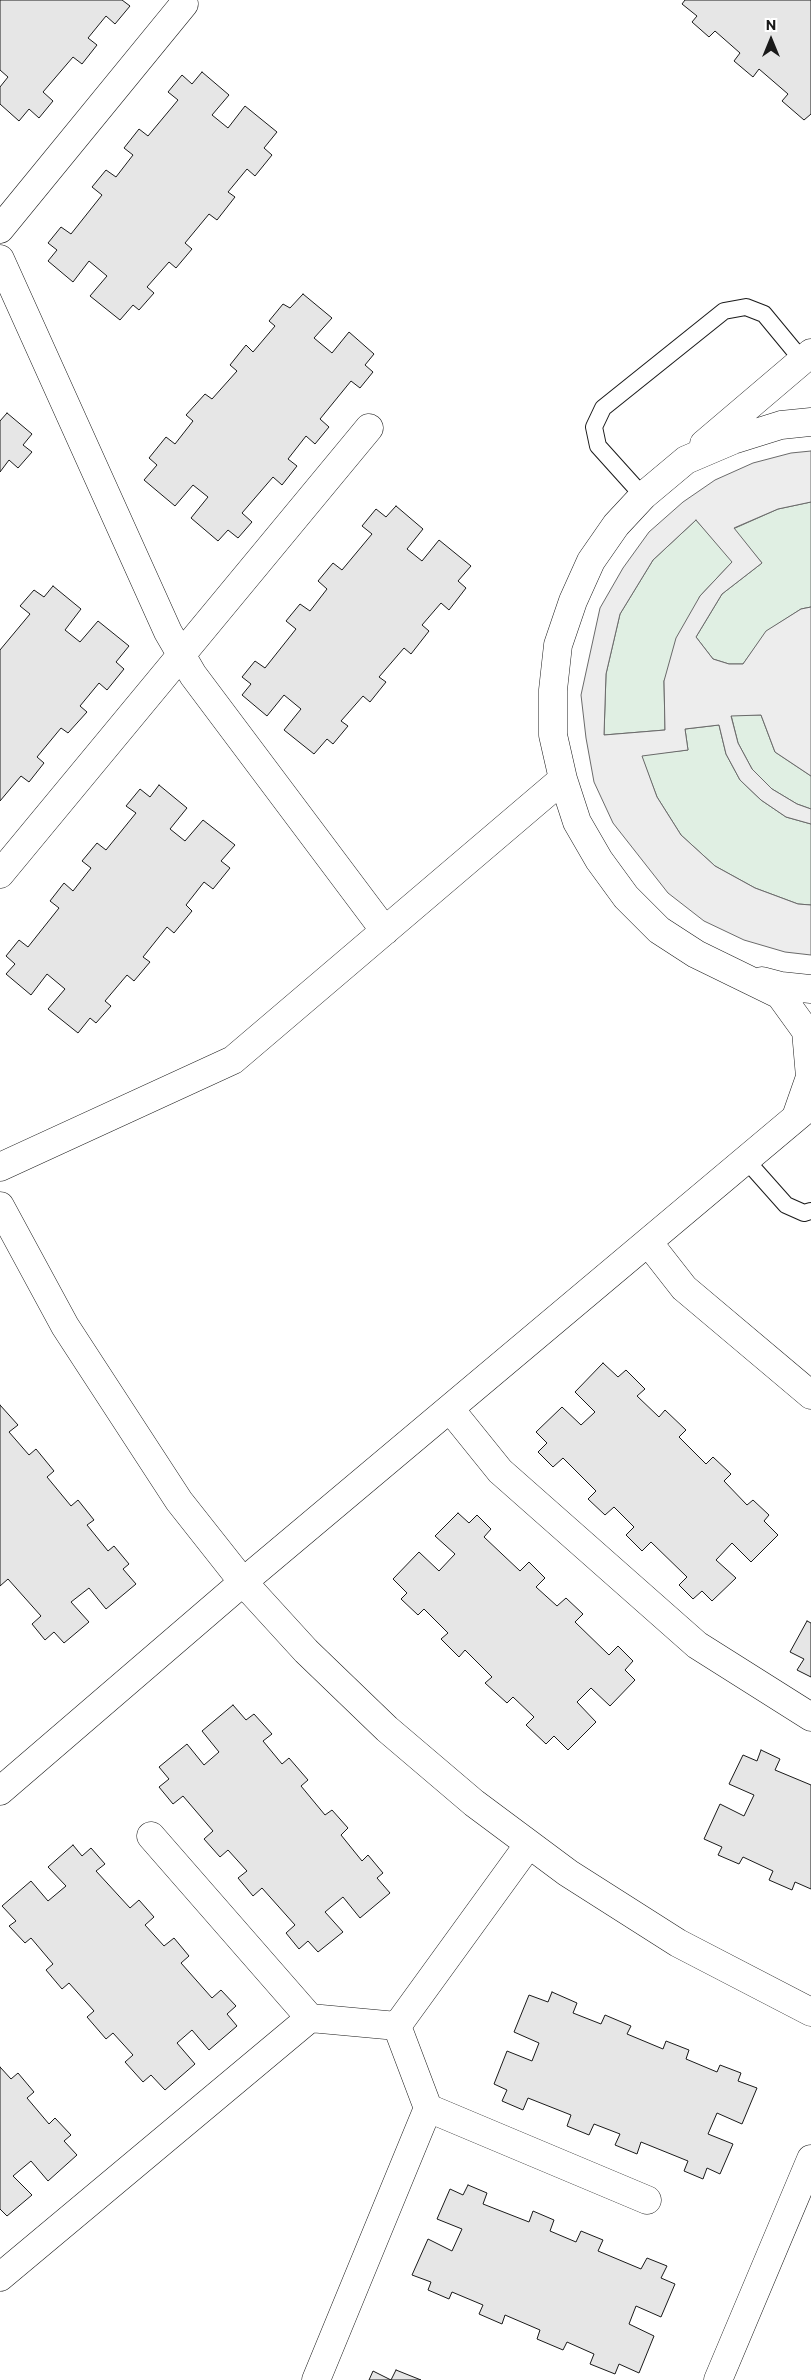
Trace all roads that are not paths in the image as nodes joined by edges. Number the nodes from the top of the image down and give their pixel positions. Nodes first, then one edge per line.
1 (184, 4) dead end
2 (0, 228) edge
3 (0, 259) edge
4 (807, 356) edge
5 (811, 422) edge
6 (369, 428) dead end
7 (686, 460) junction
8 (643, 496) junction
9 (182, 654) junction
10 (563, 779) junction
11 (0, 874) edge
12 (385, 931) junction
13 (741, 975) junction
14 (811, 989) edge
15 (803, 1111) edge
16 (746, 1160) junction
17 (0, 1166) edge
18 (0, 1206) edge
19 (811, 1211) edge
20 (648, 1242) junction
21 (811, 1395) edge
22 (450, 1409) junction
23 (243, 1582) junction
24 (811, 1718) edge
25 (0, 1791) edge
26 (151, 1836) dead end
27 (529, 1844) junction
28 (811, 2012) edge
29 (310, 2018) junction
30 (397, 2026) junction
31 (428, 2108) junction
32 (811, 2159) edge
33 (647, 2200) dead end
34 (0, 2277) edge
35 (316, 2380) edge
36 (718, 2380) edge

1 - 2 street
3 - 9 street
4 - 7 street
4 - 8 lane
5 - 7 street
6 - 9 street
7 - 8 street
8 - 10 street
9 - 11 street
9 - 12 street
10 - 12 street
10 - 13 street
12 - 17 street
13 - 14 street
13 - 15 street
15 - 16 street
16 - 19 lane
16 - 20 street
18 - 23 street
20 - 21 street
20 - 22 street
22 - 23 street
22 - 24 street
23 - 25 street
23 - 27 street
26 - 29 street
27 - 28 street
27 - 30 street
29 - 30 street
29 - 34 street
30 - 31 street
31 - 33 street
31 - 35 street
32 - 36 street

